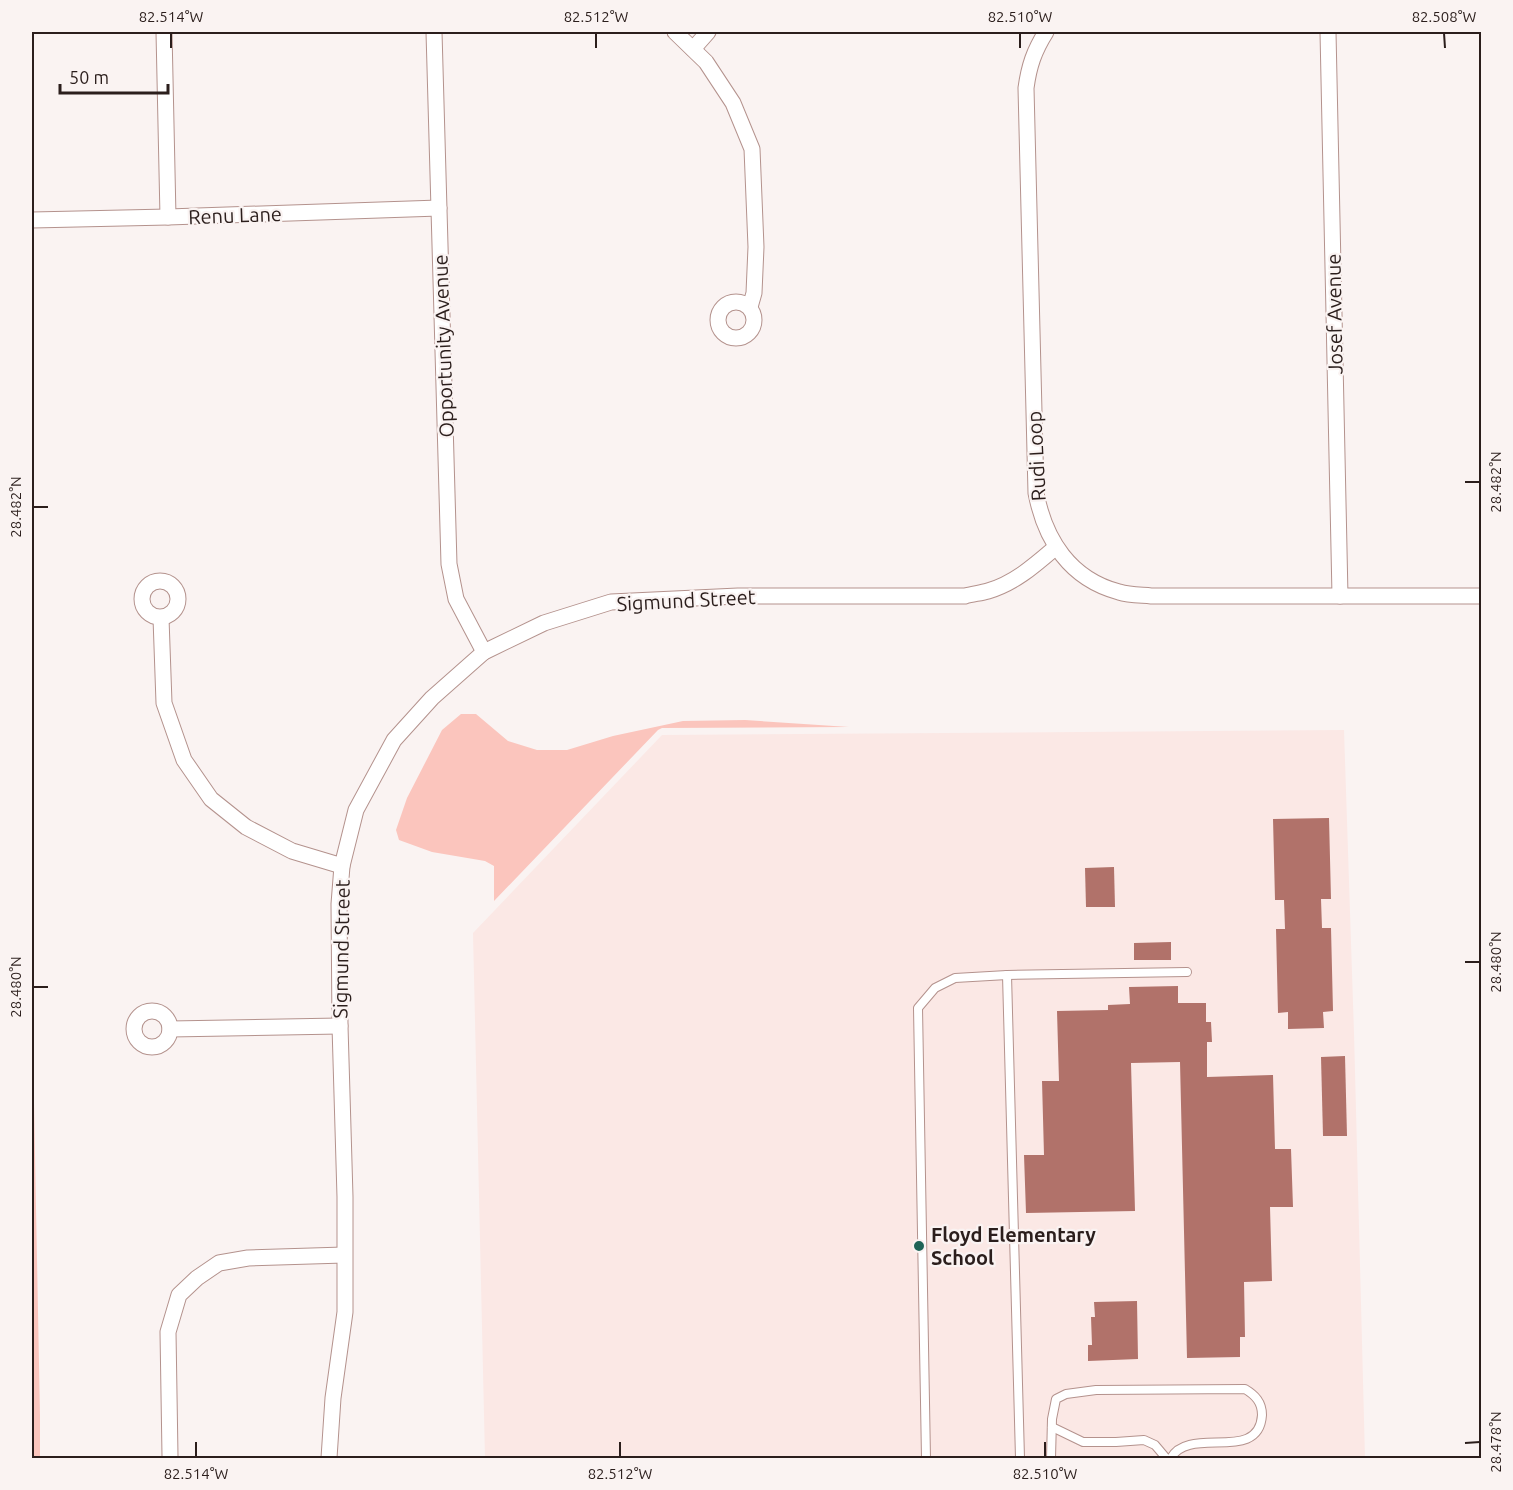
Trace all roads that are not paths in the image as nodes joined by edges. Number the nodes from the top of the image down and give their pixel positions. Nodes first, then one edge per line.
1 (164, 32) edge
2 (434, 32) edge
3 (675, 32) edge
4 (708, 32) edge
5 (1046, 32) edge
6 (1328, 32) edge
7 (693, 49) junction
8 (439, 208) junction
9 (168, 217) junction
10 (32, 220) edge
11 (750, 307) dead end
12 (1056, 547) junction
13 (1340, 596) junction
14 (1482, 596) edge
15 (161, 618) dead end
16 (484, 652) junction
17 (342, 866) junction
18 (1187, 972) dead end
19 (1007, 975) junction
20 (340, 1026) junction
21 (170, 1029) dead end
22 (344, 1255) junction
23 (1052, 1427) junction
24 (170, 1458) edge
25 (329, 1458) edge
26 (926, 1458) edge
27 (1020, 1458) edge
28 (1051, 1458) edge
29 (1166, 1458) edge
30 (1171, 1458) edge

1 - 9 street
2 - 8 street, Opportunity Avenue
3 - 7 street
4 - 7 street
5 - 12 street, Rudi Loop
6 - 13 street, Josef Avenue
7 - 11 street
8 - 9 street, Renu Lane
8 - 16 street, Opportunity Avenue
9 - 10 street, Renu Lane
12 - 13 street, Rudi Loop
12 - 16 street, Sigmund Street
13 - 14 street, Rudi Loop
15 - 17 street
16 - 17 street, Sigmund Street
17 - 20 street, Sigmund Street
18 - 19 lane
19 - 26 lane
19 - 27 lane
20 - 21 street
20 - 22 street, Sigmund Street
22 - 24 street
22 - 25 street, Sigmund Street
23 - 28 lane
23 - 29 lane
23 - 30 lane

